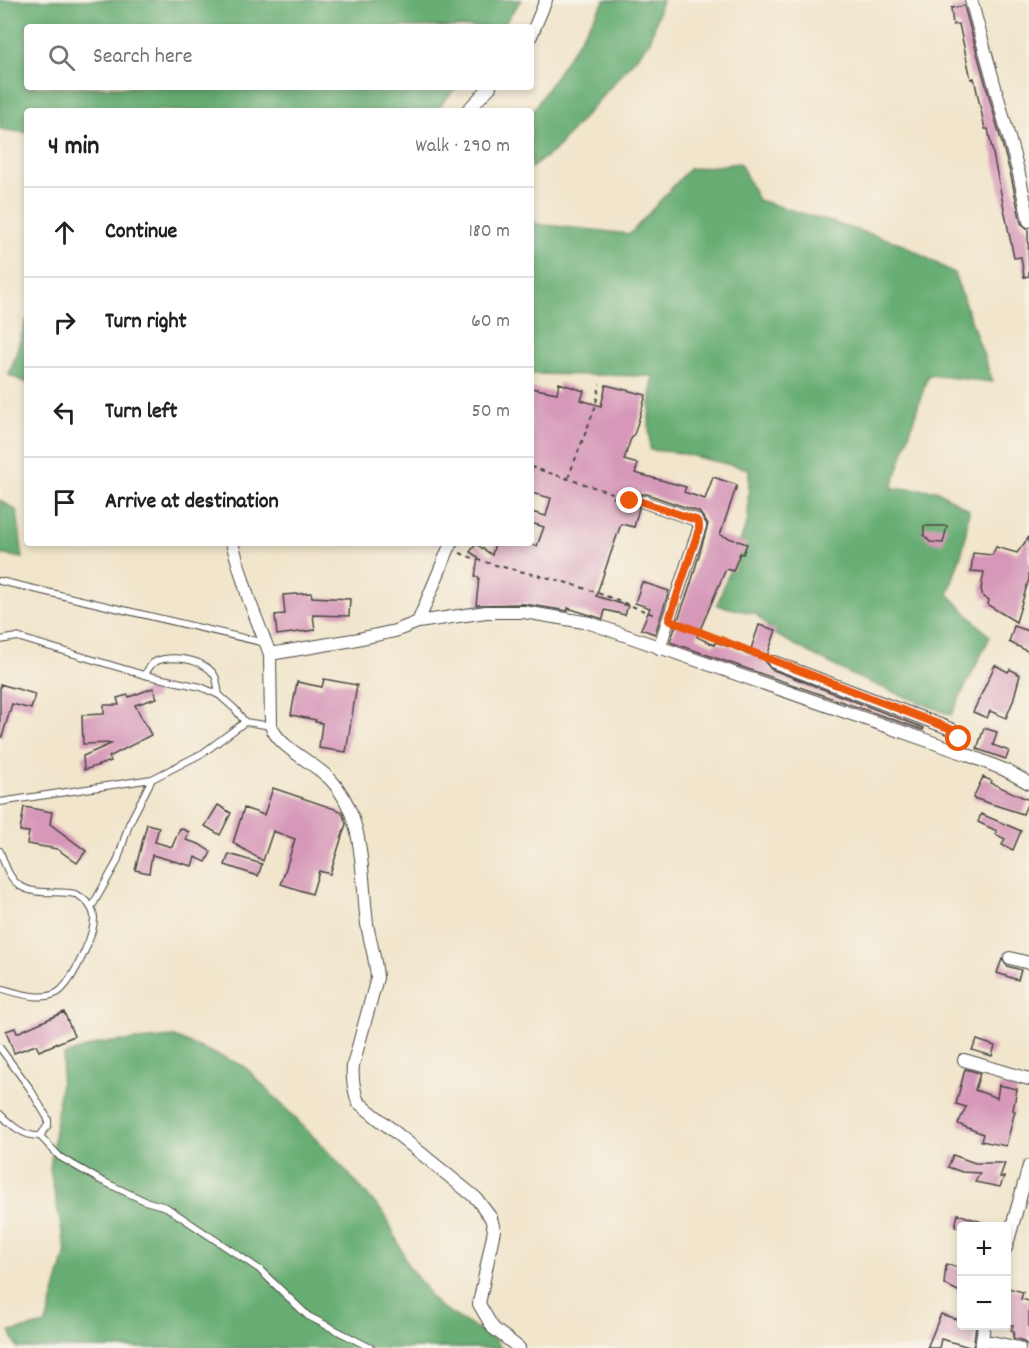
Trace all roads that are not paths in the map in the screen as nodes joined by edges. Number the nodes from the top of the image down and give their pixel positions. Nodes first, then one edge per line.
1 (546, 0) edge
2 (971, 0) edge
3 (534, 29) edge
4 (487, 90) edge
5 (470, 108) edge
6 (1024, 175) edge
7 (1029, 221) edge
8 (644, 502) road end
9 (233, 546) edge
10 (450, 546) edge
11 (0, 581) edge
12 (418, 622) junction
13 (0, 640) edge
14 (659, 648) junction
15 (267, 649) junction
16 (774, 662) road end
17 (144, 675) junction
18 (219, 694) junction
19 (244, 722) junction
20 (271, 726) junction
21 (963, 753) junction
22 (152, 779) junction
23 (1029, 783) edge
24 (0, 802) edge
25 (0, 851) edge
26 (91, 908) junction
27 (1010, 958) dead end
28 (1029, 963) edge
29 (0, 988) edge
30 (0, 1048) edge
31 (964, 1060) dead end
32 (1029, 1079) edge
33 (0, 1114) edge
34 (40, 1136) junction
35 (1029, 1166) edge
36 (1011, 1230) edge
37 (982, 1344) edge
38 (371, 1348) edge
39 (519, 1348) edge
40 (1019, 1348) edge

1 - 3 street
2 - 6 street
4 - 5 street
6 - 7 street
8 - 14 street
9 - 15 street
10 - 12 street
11 - 15 lane
12 - 14 street
12 - 15 street
13 - 17 lane
14 - 21 street
15 - 20 street
16 - 21 street
17 - 18 lane
17 - 18 lane
18 - 19 lane
19 - 20 lane
19 - 22 lane
20 - 39 street
21 - 23 street
22 - 24 lane
22 - 26 lane
25 - 26 lane
26 - 29 lane
27 - 28 street
30 - 34 lane
31 - 32 street
33 - 34 lane
34 - 38 lane
35 - 36 street
37 - 40 street

